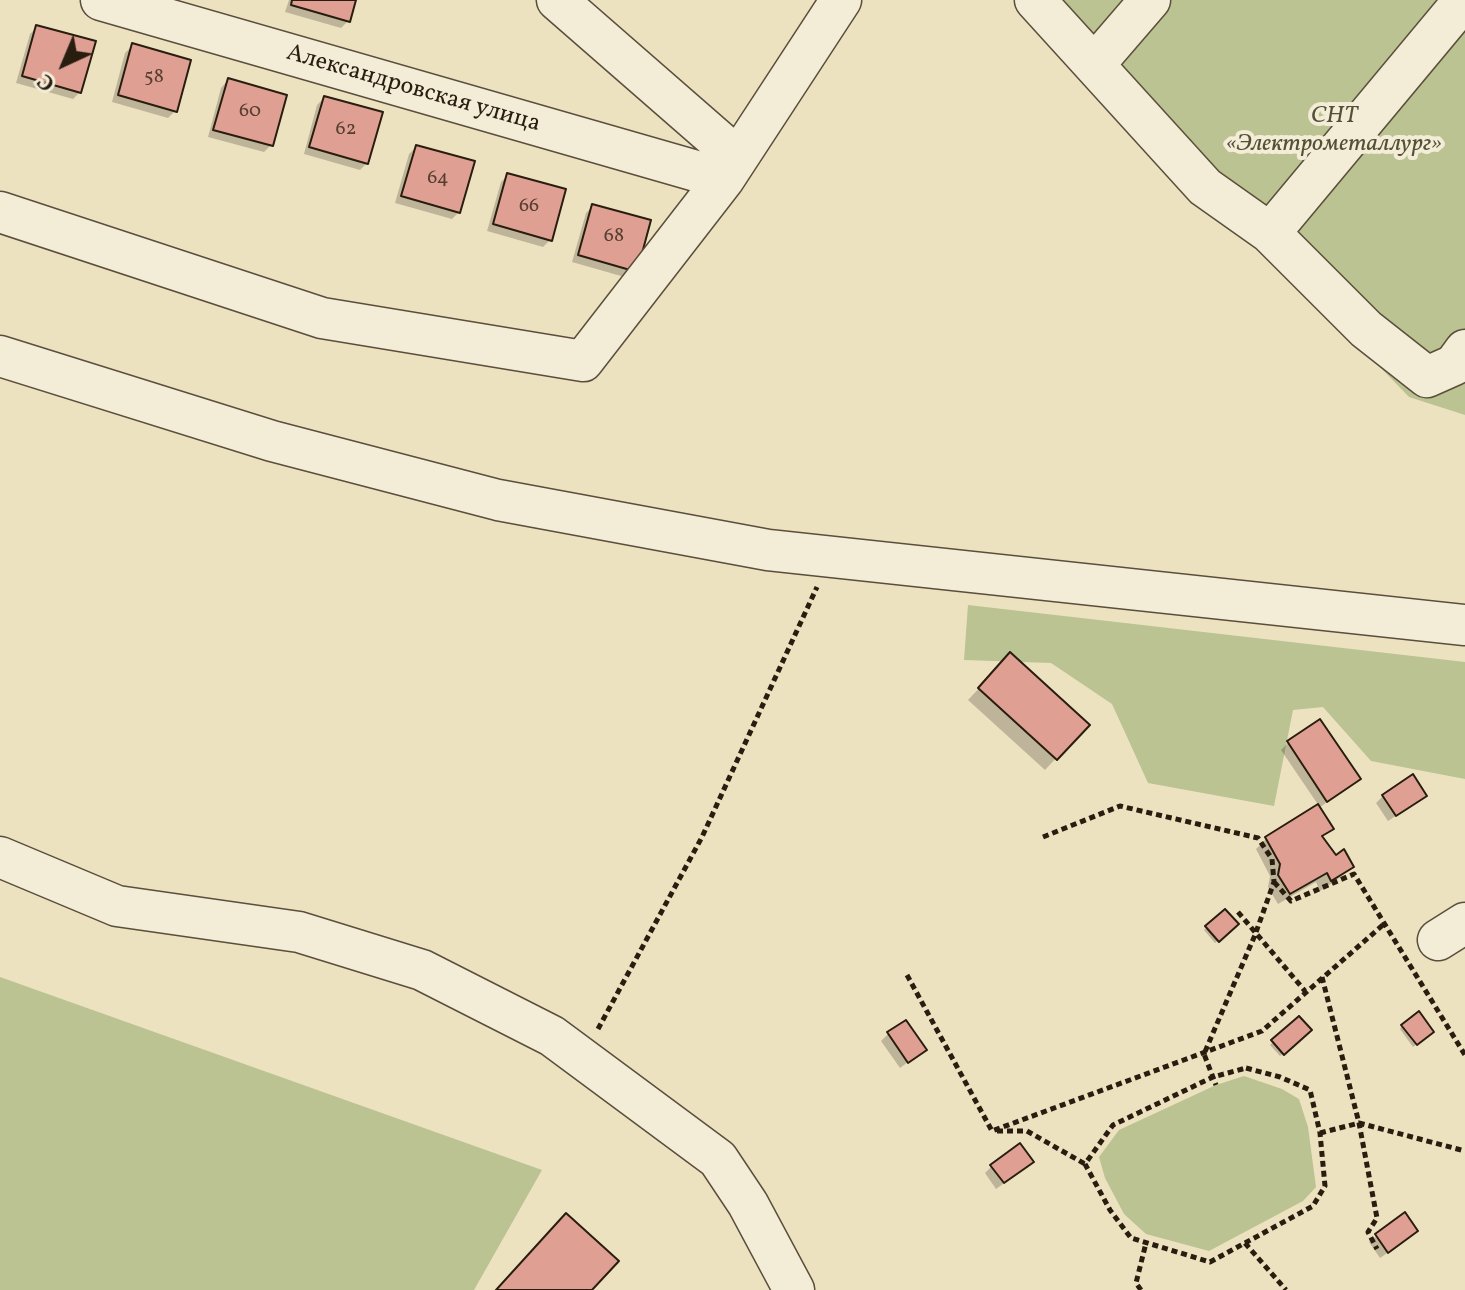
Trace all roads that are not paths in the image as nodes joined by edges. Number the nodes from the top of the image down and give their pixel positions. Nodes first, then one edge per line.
1 (101, 0) edge
2 (557, 0) edge
3 (841, 0) edge
4 (1035, 0) edge
5 (1150, 0) edge
6 (1464, 0) edge
7 (1094, 65) junction
8 (731, 168) junction
9 (0, 212) edge
10 (1270, 233) junction
11 (1465, 350) edge
12 (0, 356) edge
13 (1465, 625) edge
14 (0, 857) edge
15 (794, 1290) edge

1 - 8 street, Александровская улица
2 - 8 street
3 - 8 street
4 - 7 street
5 - 7 street
6 - 10 street
7 - 10 street
8 - 9 street
10 - 11 street
12 - 13 street
14 - 15 street

